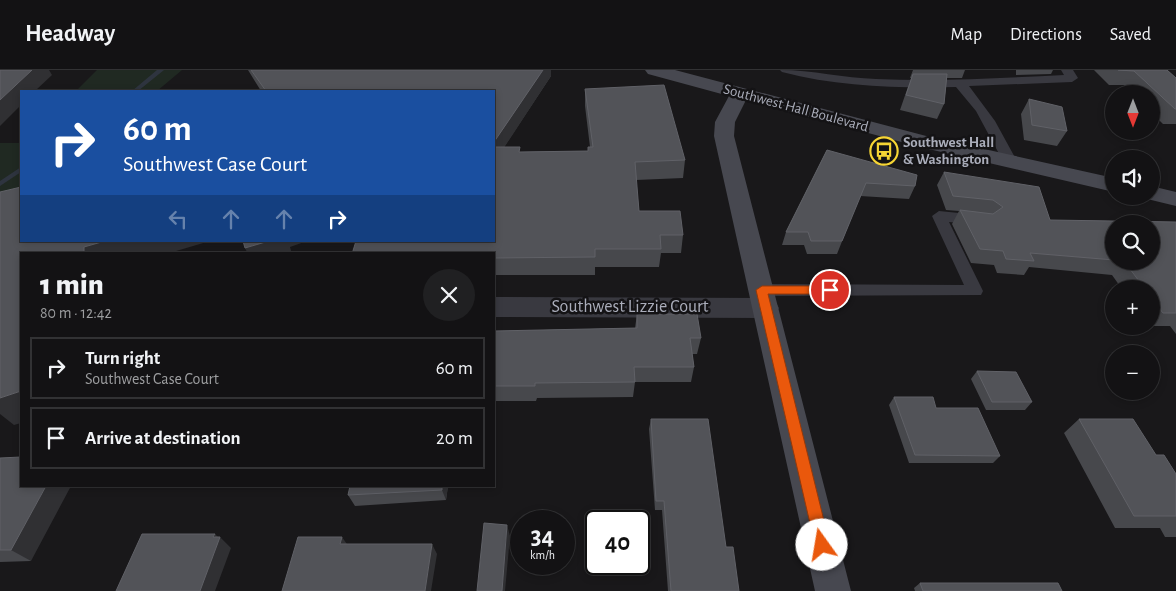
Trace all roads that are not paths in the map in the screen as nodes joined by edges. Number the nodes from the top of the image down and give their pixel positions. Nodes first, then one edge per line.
1 (654, 70) edge
2 (786, 70) edge
3 (1067, 70) edge
4 (959, 82) junction
5 (740, 93) junction
6 (1011, 163) junction
7 (1105, 183) edge
8 (1160, 195) edge
9 (1176, 199) edge
10 (985, 221) edge
11 (764, 299) junction
12 (495, 307) edge
13 (833, 591) edge

1 - 5 street, Southwest Hall Boulevard
2 - 4 lane
3 - 4 lane
4 - 6 lane
5 - 6 street, Southwest Hall Boulevard
5 - 11 street
6 - 7 street, Southwest Hall Boulevard
8 - 9 street
10 - 11 lane
11 - 12 street, Southwest Lizzie Court
11 - 13 street

